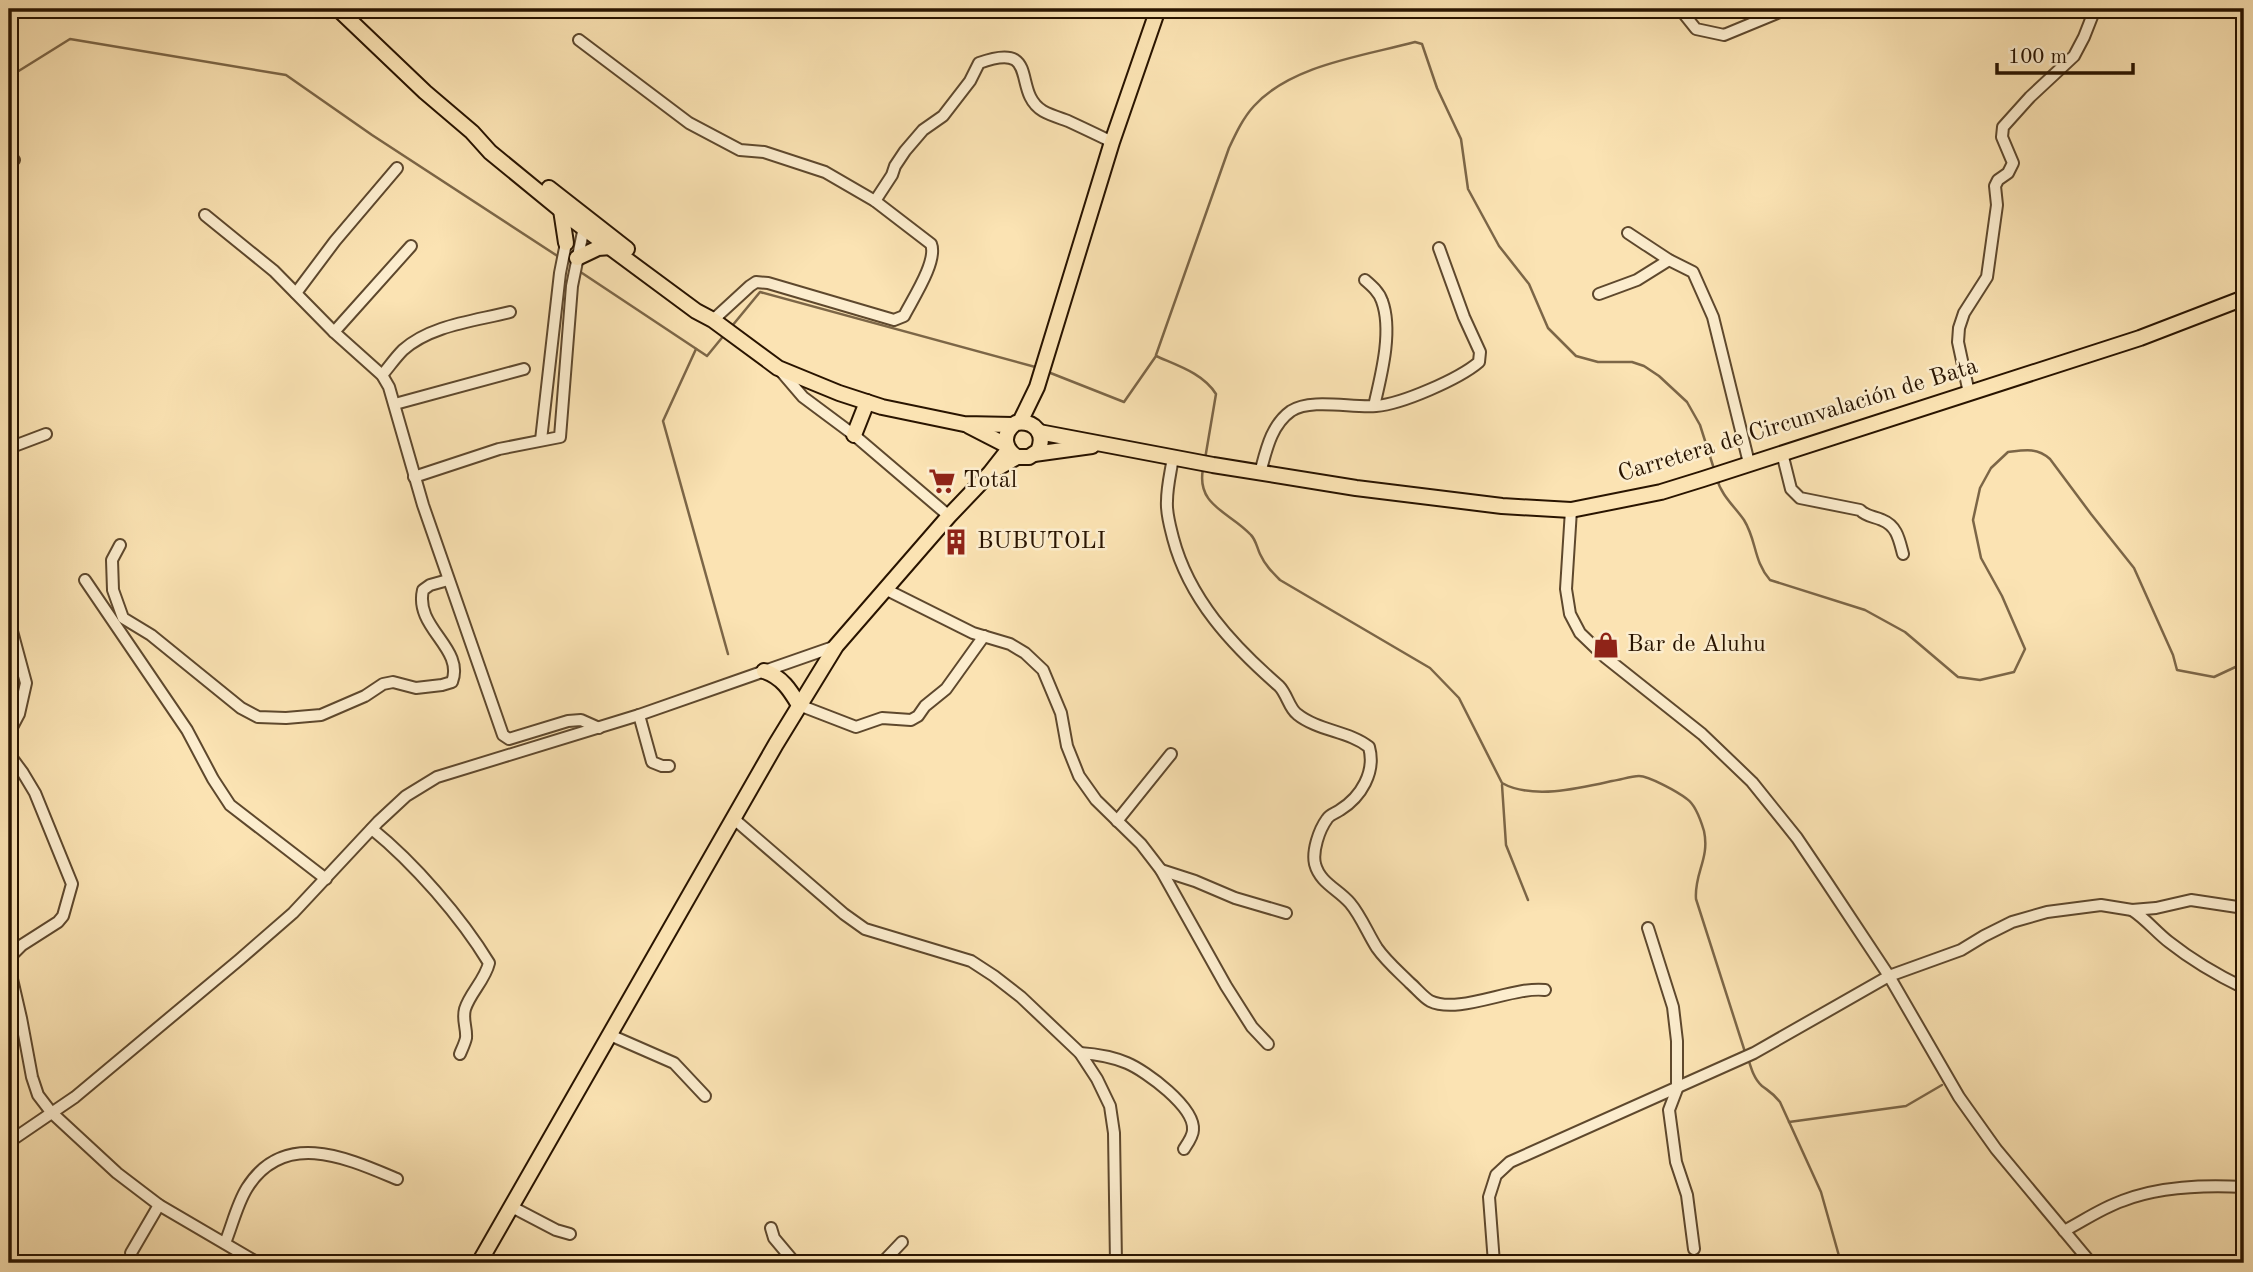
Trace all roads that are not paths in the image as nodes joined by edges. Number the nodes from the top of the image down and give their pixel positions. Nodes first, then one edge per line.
1 (338, 9) edge
2 (1158, 9) edge
3 (1680, 9) edge
4 (1787, 9) edge
5 (2095, 9) edge
6 (579, 40) dead end
7 (472, 132) junction
8 (1112, 142) junction
9 (397, 168) dead end
10 (875, 201) junction
11 (561, 210) junction
12 (205, 215) dead end
13 (580, 219) junction
14 (566, 245) junction
15 (1646, 245) dead end
16 (411, 246) dead end
17 (611, 247) junction
18 (1439, 248) dead end
19 (577, 259) junction
20 (1669, 260) junction
21 (1365, 280) dead end
22 (296, 293) junction
23 (1599, 294) dead end
24 (2244, 298) edge
25 (510, 312) dead end
26 (713, 321) junction
27 (334, 332) junction
28 (778, 368) junction
29 (524, 369) dead end
30 (382, 375) junction
31 (1038, 383) junction
32 (1969, 393) junction
33 (867, 402) junction
34 (396, 404) junction
35 (1374, 406) junction
36 (964, 424) junction
37 (1016, 424) junction
38 (1038, 430) junction
39 (46, 434) dead end
40 (853, 435) junction
41 (541, 440) junction
42 (1105, 444) junction
43 (9, 448) edge
44 (1011, 451) junction
45 (1782, 453) junction
46 (1034, 454) junction
47 (1173, 457) junction
48 (1749, 463) junction
49 (1260, 473) junction
50 (414, 477) junction
51 (1571, 510) junction
52 (949, 516) junction
53 (120, 545) dead end
54 (1903, 554) dead end
55 (85, 580) dead end
56 (448, 580) junction
57 (885, 589) junction
58 (9, 620) edge
59 (984, 636) junction
60 (836, 646) junction
61 (764, 671) junction
62 (799, 705) junction
63 (639, 715) junction
64 (599, 728) junction
65 (9, 733) edge
66 (9, 754) edge
67 (1171, 754) dead end
68 (669, 766) dead end
69 (734, 819) junction
70 (1117, 821) junction
71 (372, 829) junction
72 (1161, 870) junction
73 (326, 879) junction
74 (2244, 908) edge
75 (2132, 910) junction
76 (1286, 913) dead end
77 (1648, 928) dead end
78 (9, 958) edge
79 (9, 966) edge
80 (1889, 976) junction
81 (2244, 988) edge
82 (1545, 990) dead end
83 (610, 1035) junction
84 (1268, 1044) dead end
85 (1080, 1053) junction
86 (460, 1054) dead end
87 (1677, 1088) junction
88 (705, 1096) dead end
89 (51, 1112) junction
90 (9, 1142) edge
91 (1184, 1149) dead end
92 (397, 1180) dead end
93 (2244, 1187) edge
94 (159, 1205) junction
95 (512, 1208) junction
96 (771, 1228) dead end
97 (2064, 1231) junction
98 (570, 1234) dead end
99 (902, 1242) dead end
100 (225, 1243) junction
101 (1694, 1248) dead end
102 (131, 1253) dead end
103 (252, 1262) edge
104 (479, 1263) edge
105 (795, 1263) edge
106 (882, 1263) edge
107 (1116, 1263) edge
108 (1494, 1263) edge
109 (2091, 1263) edge

1 - 7 main road
2 - 8 main road
3 - 4 street
5 - 32 street
6 - 10 street
7 - 11 main road
7 - 13 main road
8 - 10 street
8 - 31 main road
9 - 22 street
10 - 26 street
11 - 13 main road
11 - 14 main road
12 - 22 street
13 - 14 street
13 - 17 main road
13 - 19 street
13 - 26 main road
14 - 41 street
15 - 20 street
16 - 27 street
17 - 19 main road
17 - 26 main road
18 - 35 street
19 - 41 street
20 - 23 street
20 - 48 street
21 - 35 street
22 - 27 street
24 - 32 main road, Carretera de Circunvalación de Bata
25 - 30 street
26 - 28 main road
27 - 30 street
28 - 33 main road
28 - 40 street
29 - 34 street
30 - 34 street
31 - 37 main road
31 - 38 main road
32 - 45 main road, Carretera de Circunvalación de Bata
33 - 36 main road
33 - 40 main road
34 - 50 street
35 - 49 street
36 - 37 main road
36 - 44 main road
37 - 38 main road
37 - 44 main road
38 - 42 main road, Carretera de Circunvalación de Bata
38 - 46 main road
39 - 43 street
40 - 52 street
41 - 50 street
42 - 46 main road, Carretera de Circunvalación de Bata
42 - 47 main road, Carretera de Circunvalación de Bata
44 - 46 main road
44 - 52 main road
45 - 48 main road, Carretera de Circunvalación de Bata
45 - 54 street
47 - 49 main road, Carretera de Circunvalación de Bata
47 - 82 street
48 - 51 main road, Carretera de Circunvalación de Bata
49 - 51 main road, Carretera de Circunvalación de Bata
50 - 56 street
51 - 80 street
52 - 57 main road
53 - 56 street
55 - 73 street
56 - 64 street
57 - 59 street
57 - 60 main road
58 - 65 street
59 - 62 street
59 - 70 street
60 - 61 street
60 - 62 main road
61 - 62 main road
61 - 63 street
62 - 69 main road
63 - 64 street
63 - 68 street
64 - 71 street
66 - 78 street
67 - 70 street
69 - 83 main road
69 - 85 street
70 - 72 street
71 - 73 street
71 - 86 street
72 - 76 street
72 - 84 street
73 - 89 street
74 - 75 street
75 - 80 street
75 - 81 street
77 - 87 street
79 - 89 street
80 - 87 street
80 - 97 street
83 - 88 street
83 - 95 main road
85 - 91 street
85 - 107 street
87 - 101 street
87 - 108 street
89 - 90 street
89 - 94 street
92 - 100 street
93 - 97 street
94 - 100 street
94 - 102 street
95 - 98 street
95 - 104 main road
96 - 105 street
97 - 109 street
99 - 106 street
100 - 103 street

